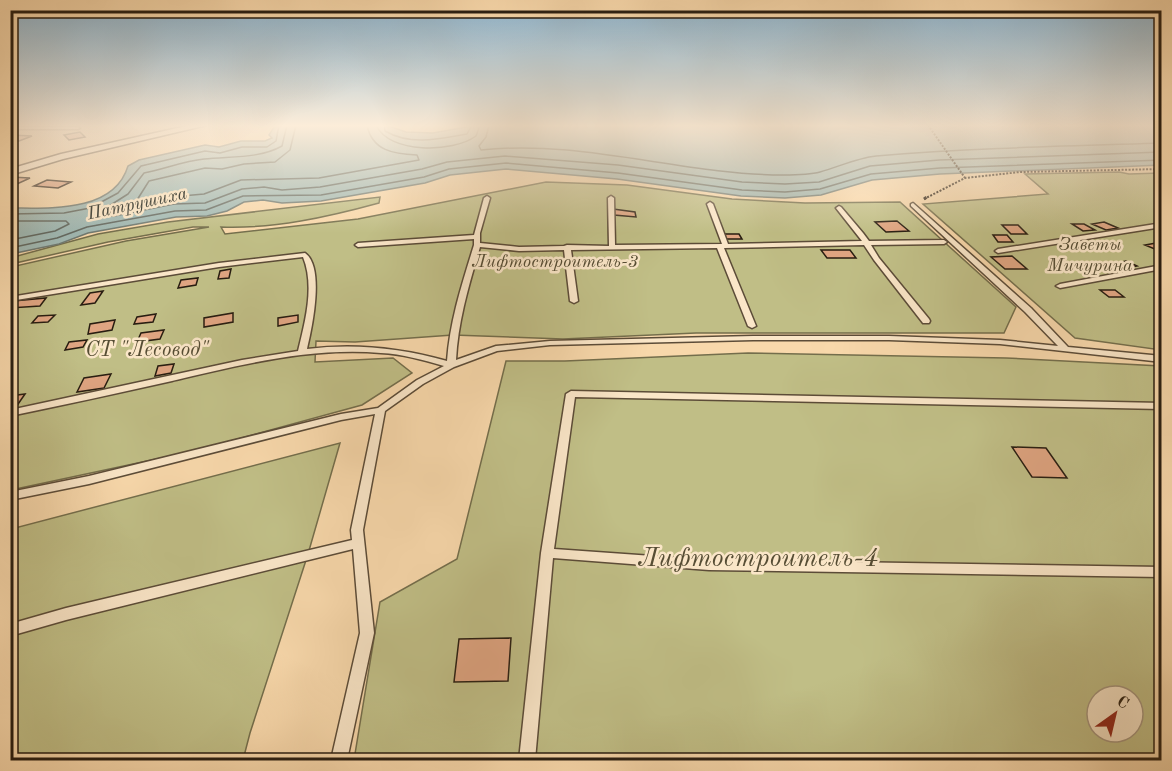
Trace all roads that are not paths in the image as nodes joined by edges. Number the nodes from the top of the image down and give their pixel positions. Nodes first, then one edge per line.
1 (47, 161) edge
2 (10, 172) edge
3 (487, 198) dead end
4 (611, 198) dead end
5 (710, 204) dead end
6 (913, 205) road end
7 (839, 208) dead end
8 (1161, 225) edge
9 (1149, 227) junction
10 (1161, 232) edge
11 (477, 241) junction
12 (944, 242) dead end
13 (866, 244) junction
14 (358, 245) dead end
15 (612, 247) junction
16 (723, 247) junction
17 (567, 248) junction
18 (998, 251) dead end
19 (1161, 267) edge
20 (1060, 286) dead end
21 (10, 299) edge
22 (574, 301) dead end
23 (926, 321) dead end
24 (752, 326) dead end
25 (1064, 347) junction
26 (302, 352) junction
27 (1161, 359) edge
28 (451, 365) junction
29 (1161, 406) edge
30 (381, 410) junction
31 (10, 414) edge
32 (10, 496) edge
33 (358, 543) junction
34 (548, 553) junction
35 (1161, 572) edge
36 (10, 630) edge
37 (339, 760) edge
38 (527, 760) edge

1 - 2 street
3 - 11 lane
4 - 15 lane
5 - 16 lane
6 - 25 lane
7 - 13 lane
8 - 9 lane
9 - 10 lane
9 - 18 lane
11 - 14 lane
11 - 17 lane
11 - 28 lane
12 - 13 lane
13 - 16 lane
13 - 23 lane
15 - 16 lane
15 - 17 lane
16 - 24 lane
17 - 22 lane
19 - 20 lane
21 - 26 lane
25 - 27 lane
25 - 28 lane
26 - 28 lane
26 - 31 lane
28 - 30 lane
29 - 34 lane
30 - 32 lane
30 - 33 lane
33 - 36 lane
33 - 37 lane
34 - 35 lane
34 - 38 lane

